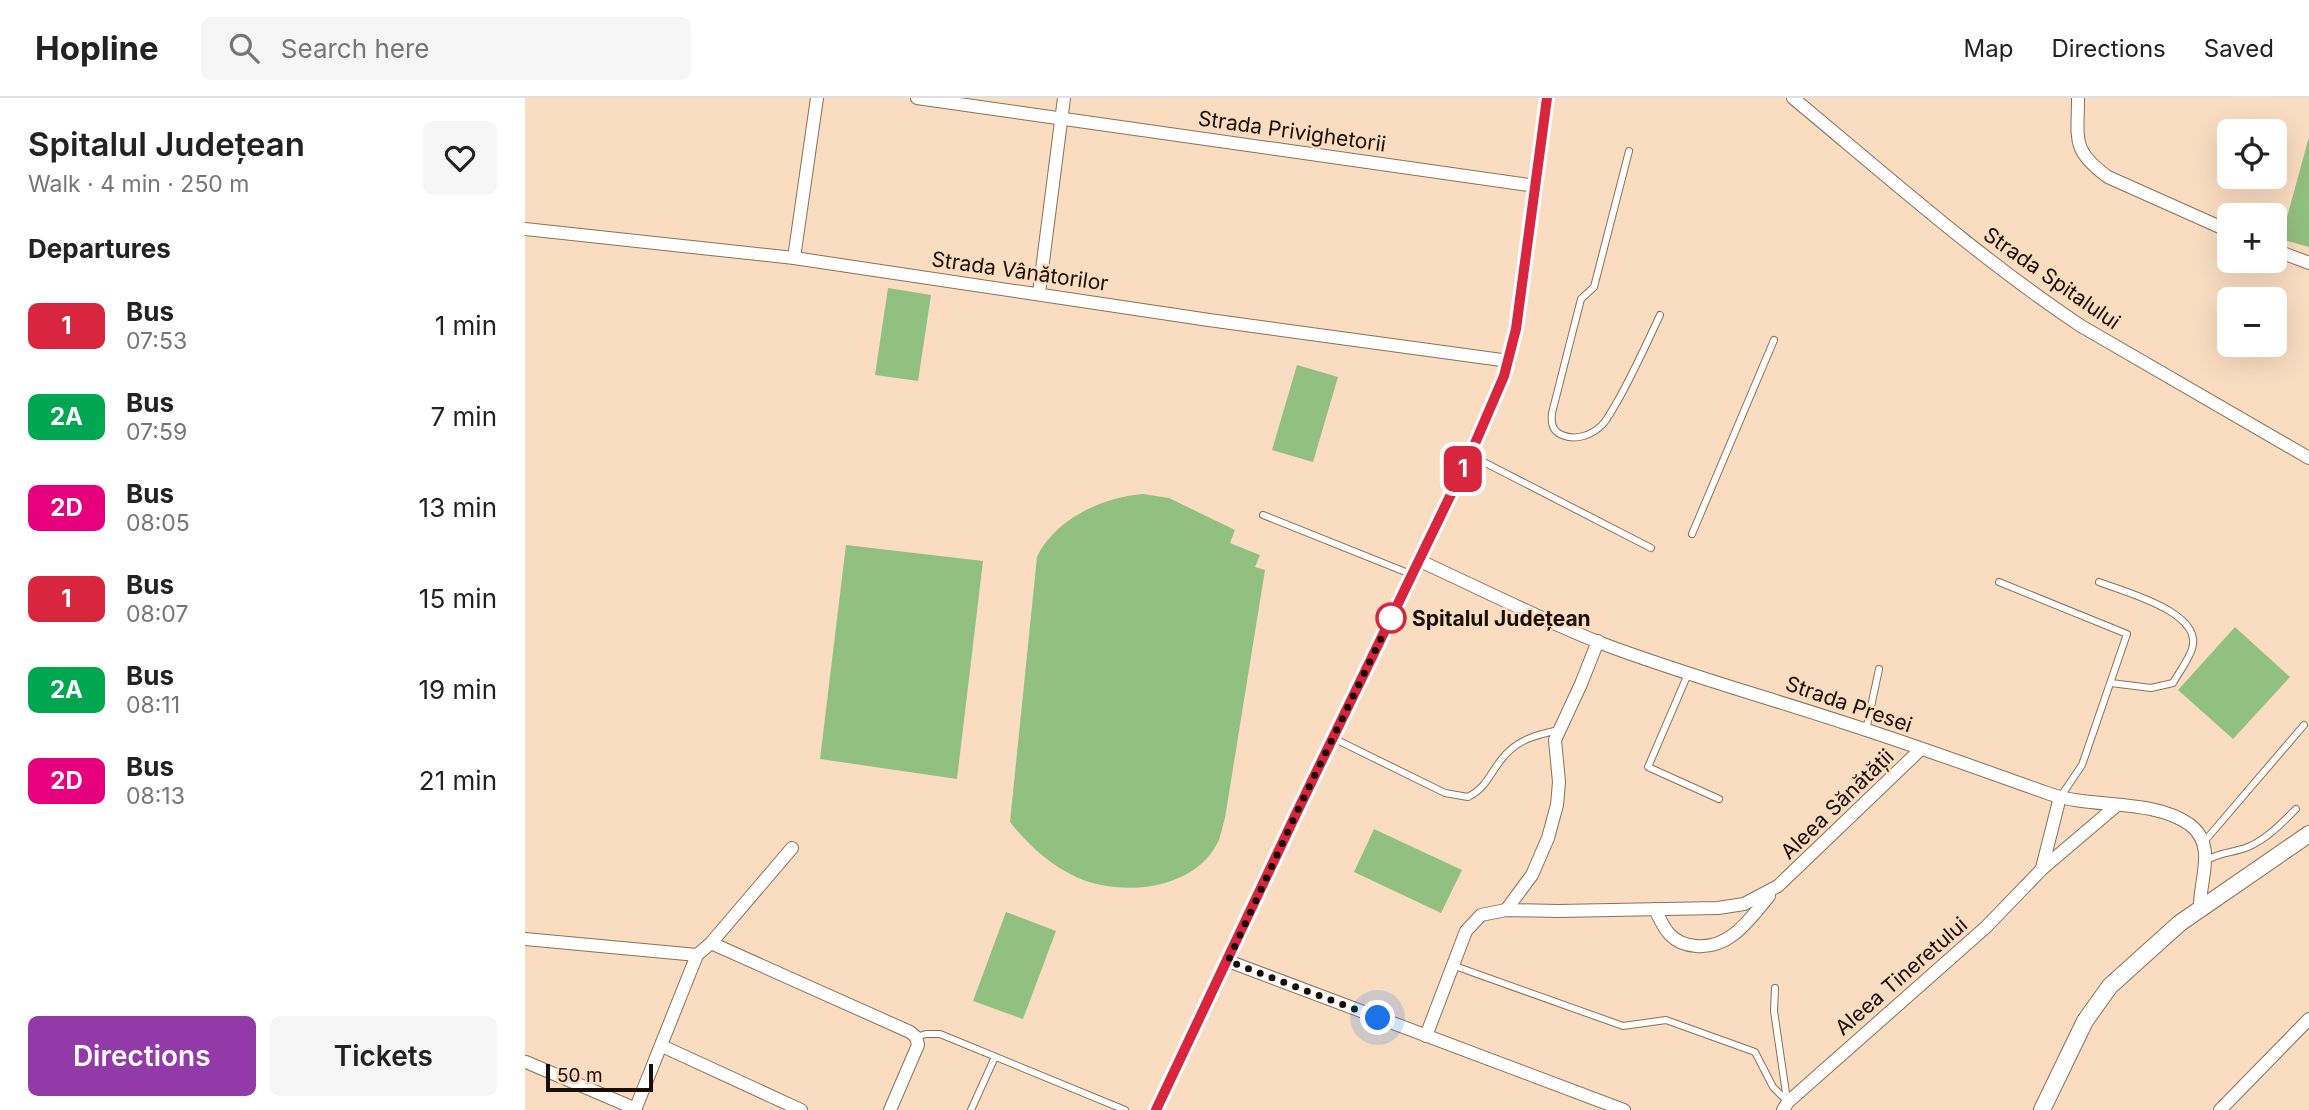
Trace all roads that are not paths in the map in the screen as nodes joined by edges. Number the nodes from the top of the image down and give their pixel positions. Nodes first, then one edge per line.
1 (817, 98) edge
2 (917, 98) edge
3 (1064, 98) edge
4 (1547, 98) edge
5 (1793, 98) edge
6 (2078, 98) edge
7 (1062, 118) junction
8 (1629, 151) dead end
9 (1535, 186) junction
10 (2217, 226) edge
11 (525, 229) edge
12 (2287, 255) edge
13 (794, 258) junction
14 (2309, 263) edge
15 (1039, 293) junction
16 (1660, 315) dead end
17 (1775, 340) dead end
18 (1509, 361) junction
19 (1470, 455) junction
20 (2309, 458) edge
21 (1263, 515) dead end
22 (1692, 534) dead end
23 (1651, 548) dead end
24 (1419, 561) junction
25 (1413, 575) junction
26 (1999, 582) dead end
27 (2098, 582) dead end
28 (1598, 641) junction
29 (1879, 669) dead end
30 (1689, 672) junction
31 (2111, 683) junction
32 (2304, 725) dead end
33 (1559, 730) junction
34 (1866, 730) junction
35 (1333, 738) junction
36 (1921, 749) junction
37 (2060, 797) junction
38 (1719, 799) dead end
39 (2116, 806) junction
40 (2296, 809) dead end
41 (2309, 834) edge
42 (2203, 842) junction
43 (792, 848) dead end
44 (2206, 861) junction
45 (2042, 869) junction
46 (1778, 886) junction
47 (2200, 908) junction
48 (1506, 909) junction
49 (1655, 909) junction
50 (525, 939) edge
51 (711, 943) junction
52 (698, 955) junction
53 (1228, 961) junction
54 (1453, 965) junction
55 (1775, 988) dead end
56 (2309, 1019) edge
57 (1426, 1036) junction
58 (916, 1037) junction
59 (662, 1046) junction
60 (995, 1057) junction
61 (526, 1062) edge
62 (1785, 1106) edge
63 (636, 1109) edge
64 (801, 1110) edge
65 (890, 1110) edge
66 (971, 1110) edge
67 (1125, 1110) edge
68 (1156, 1110) edge
69 (1624, 1110) edge
70 (2042, 1110) edge
71 (2220, 1110) edge

1 - 13 street
2 - 7 street, Strada Privighetorii
3 - 7 street
4 - 9 street
5 - 20 street, Strada Spitalului
6 - 10 street
7 - 9 street, Strada Privighetorii
7 - 15 street
8 - 16 lane
9 - 18 street
11 - 13 street, Strada Vânătorilor
12 - 14 street
13 - 15 street, Strada Vânătorilor
15 - 18 street, Strada Vânătorilor
17 - 22 lane
18 - 19 street
19 - 23 lane
19 - 24 street
21 - 25 lane
24 - 25 street
24 - 28 street, Strada Presei
25 - 35 street
26 - 31 lane
27 - 31 lane
28 - 30 street, Strada Presei
28 - 33 street
29 - 34 lane
30 - 34 street, Strada Presei
30 - 38 lane
31 - 37 lane
32 - 42 lane
33 - 35 lane
33 - 48 street
34 - 36 street, Strada Presei
35 - 53 street
36 - 37 street, Strada Presei
36 - 46 street, Aleea Sănătății
37 - 39 street, Strada Presei
37 - 45 street, Aleea Tineretului
39 - 42 street, Strada Presei
39 - 45 street, Aleea Tineretului
40 - 44 lane
41 - 47 street
42 - 44 street
43 - 51 street
44 - 47 street
45 - 62 street, Aleea Tineretului
46 - 49 street, Aleea Sănătății
46 - 49 street, Aleea Sănătății
47 - 70 street
48 - 49 street, Aleea Sănătății
48 - 54 street, Aleea Sănătății
50 - 52 street
51 - 52 street
51 - 58 street
52 - 59 street
53 - 57 street
53 - 68 street
54 - 57 street, Aleea Sănătății
54 - 62 lane
55 - 62 lane
56 - 71 street
57 - 69 street
58 - 60 lane
58 - 65 street
59 - 63 street
59 - 64 street
60 - 66 lane
60 - 67 lane
61 - 63 street

